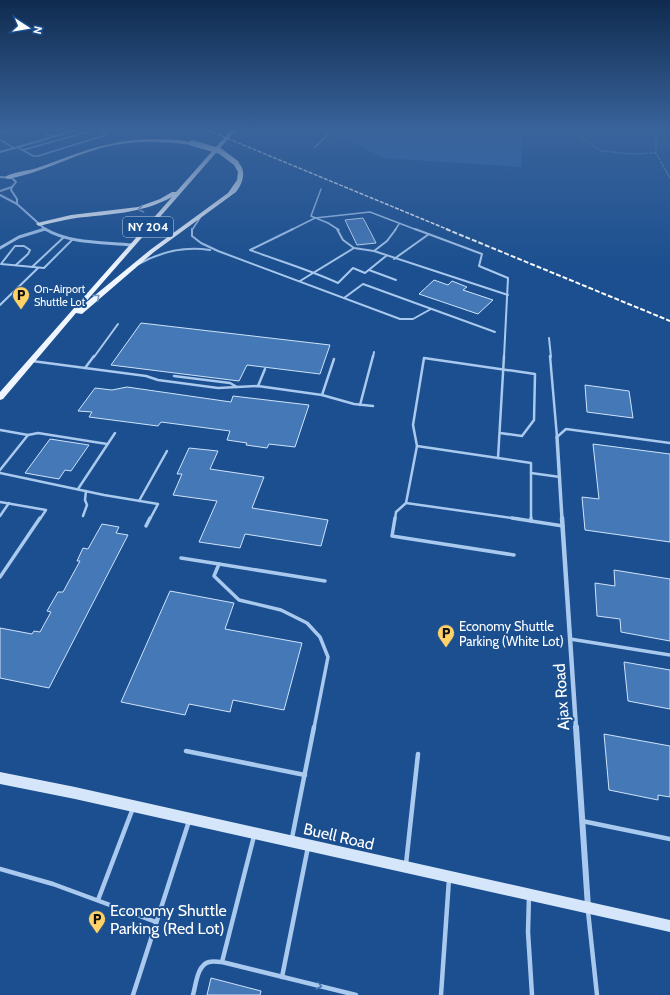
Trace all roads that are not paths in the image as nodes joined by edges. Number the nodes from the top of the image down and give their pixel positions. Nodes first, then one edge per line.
1 (194, 176) edge
2 (240, 176) edge
3 (0, 177) edge
4 (8, 177) joint
5 (187, 184) junction
6 (12, 187) junction
7 (321, 189) dead end
8 (0, 191) edge
9 (0, 195) edge
10 (17, 204) junction
11 (205, 212) junction
12 (315, 218) junction
13 (39, 224) junction
14 (399, 224) junction
15 (45, 229) junction
16 (430, 234) junction
17 (64, 237) junction
18 (73, 239) junction
19 (132, 245) junction
20 (0, 248) edge
21 (354, 248) junction
22 (218, 251) junction
23 (374, 251) junction
24 (386, 256) junction
25 (394, 259) junction
26 (16, 265) junction
27 (31, 267) junction
28 (38, 268) junction
29 (369, 270) junction
30 (128, 271) junction
31 (314, 272) junction
32 (396, 280) dead end
33 (300, 281) junction
34 (508, 295) junction
35 (344, 298) junction
36 (0, 305) edge
37 (431, 309) junction
38 (118, 324) dead end
39 (56, 331) junction
40 (495, 332) dead end
41 (549, 338) dead end
42 (374, 352) dead end
43 (334, 359) dead end
44 (31, 360) junction
45 (85, 368) junction
46 (266, 369) dead end
47 (504, 369) junction
48 (174, 376) dead end
49 (258, 386) junction
50 (236, 387) junction
51 (322, 395) junction
52 (0, 397) edge
53 (360, 404) junction
54 (373, 406) dead end
55 (0, 430) edge
56 (115, 432) dead end
57 (500, 433) junction
58 (28, 434) junction
59 (557, 437) junction
60 (670, 443) edge
61 (107, 444) junction
62 (417, 446) junction
63 (167, 450) dead end
64 (498, 458) junction
65 (0, 472) edge
66 (531, 473) junction
67 (560, 477) junction
68 (78, 489) junction
69 (86, 491) junction
70 (139, 501) junction
71 (0, 502) edge
72 (9, 503) junction
73 (406, 503) junction
74 (0, 516) edge
75 (83, 516) dead end
76 (531, 521) junction
77 (146, 526) dead end
78 (563, 526) junction
79 (514, 554) dead end
80 (181, 558) dead end
81 (219, 564) junction
82 (0, 577) edge
83 (325, 581) dead end
84 (570, 639) junction
85 (670, 655) edge
86 (186, 751) dead end
87 (418, 754) dead end
88 (305, 775) junction
89 (0, 778) edge
90 (134, 807) junction
91 (189, 819) junction
92 (582, 821) junction
93 (254, 833) junction
94 (670, 839) edge
95 (292, 842) junction
96 (308, 846) junction
97 (406, 867) junction
98 (0, 869) edge
99 (450, 877) junction
100 (529, 894) junction
101 (98, 900) junction
102 (588, 907) junction
103 (156, 922) junction
104 (670, 926) edge
105 (222, 962) junction
106 (282, 977) junction
107 (132, 995) edge
108 (193, 995) edge
109 (356, 995) edge
110 (441, 995) edge
111 (532, 995) edge
112 (597, 995) edge

1 - 5 main road, NY 204
2 - 11 main road, bridge
3 - 4 street
4 - 6 street
5 -> 13 main road
5 - 19 main road, NY 204
6 - 8 street
6 - 10 street
7 - 12 lane
9 - 10 street
10 - 13 street
11 - 22 lane
11 - 30 main road
12 - 14 lane
12 - 21 lane
12 - 31 lane
13 - 15 street
14 - 16 lane
14 - 23 lane
15 - 17 street
15 - 20 street
16 - 25 lane
16 - 34 lane
17 - 18 street
17 - 27 lane
18 - 19 street
18 - 28 lane
19 - 39 main road, NY 204
21 - 23 lane
21 - 31 lane
22 - 30 lane
22 - 33 lane
23 - 24 lane
24 - 25 lane
24 - 29 lane
25 - 34 lane
26 - 26 lane
26 - 27 lane
27 - 28 lane
28 - 36 lane
29 - 31 lane
29 - 32 lane
39 -> 30 main road
31 - 33 lane
33 - 35 lane
34 - 47 lane
35 - 37 lane
35 - 37 lane
37 - 40 lane
38 - 45 lane
39 - 44 main road, NY 204
41 - 59 lane
42 - 53 lane
43 - 51 lane
44 - 45 lane
44 - 52 main road, NY 204
45 - 50 lane
46 - 49 lane
47 - 57 lane
47 - 57 lane
47 - 62 lane
48 - 50 lane
49 - 50 lane
49 - 51 lane
51 - 53 lane
53 - 54 lane
55 - 58 lane
56 - 61 lane
57 - 64 lane
58 - 61 lane
58 - 65 lane
59 - 60 lane
59 - 67 street, Ajax Road
61 - 68 lane
62 - 64 lane
62 - 73 lane
63 - 70 lane
64 - 66 lane
65 - 68 lane
66 - 67 lane
66 - 76 lane
67 - 78 street, Ajax Road
68 - 69 lane
69 - 70 lane
69 - 75 lane
70 - 77 lane
71 - 72 lane
72 - 74 lane
72 - 82 lane
73 - 76 lane
73 - 79 lane
76 - 78 lane
78 - 84 street, Ajax Road
80 - 81 lane
81 - 83 lane
81 - 88 lane
84 - 85 lane
84 - 92 street, Ajax Road
86 - 88 lane
87 - 97 lane
88 - 95 lane
89 - 90 street, Buell Road
90 - 91 street, Buell Road
90 - 101 lane
91 - 93 street, Buell Road
91 - 103 lane
92 - 94 lane
92 - 102 street, Ajax Road
93 - 95 street, Buell Road
93 - 105 lane
95 - 96 street, Buell Road
96 - 97 street, Buell Road
96 - 106 lane
97 - 99 street, Buell Road
98 - 101 lane
99 - 100 street, Buell Road
99 - 110 lane
100 - 102 street, Buell Road
100 - 111 lane
101 - 103 lane
102 - 104 street, Buell Road
102 - 112 lane
103 - 107 lane
105 - 106 lane
105 - 108 lane
106 -> 109 lane

